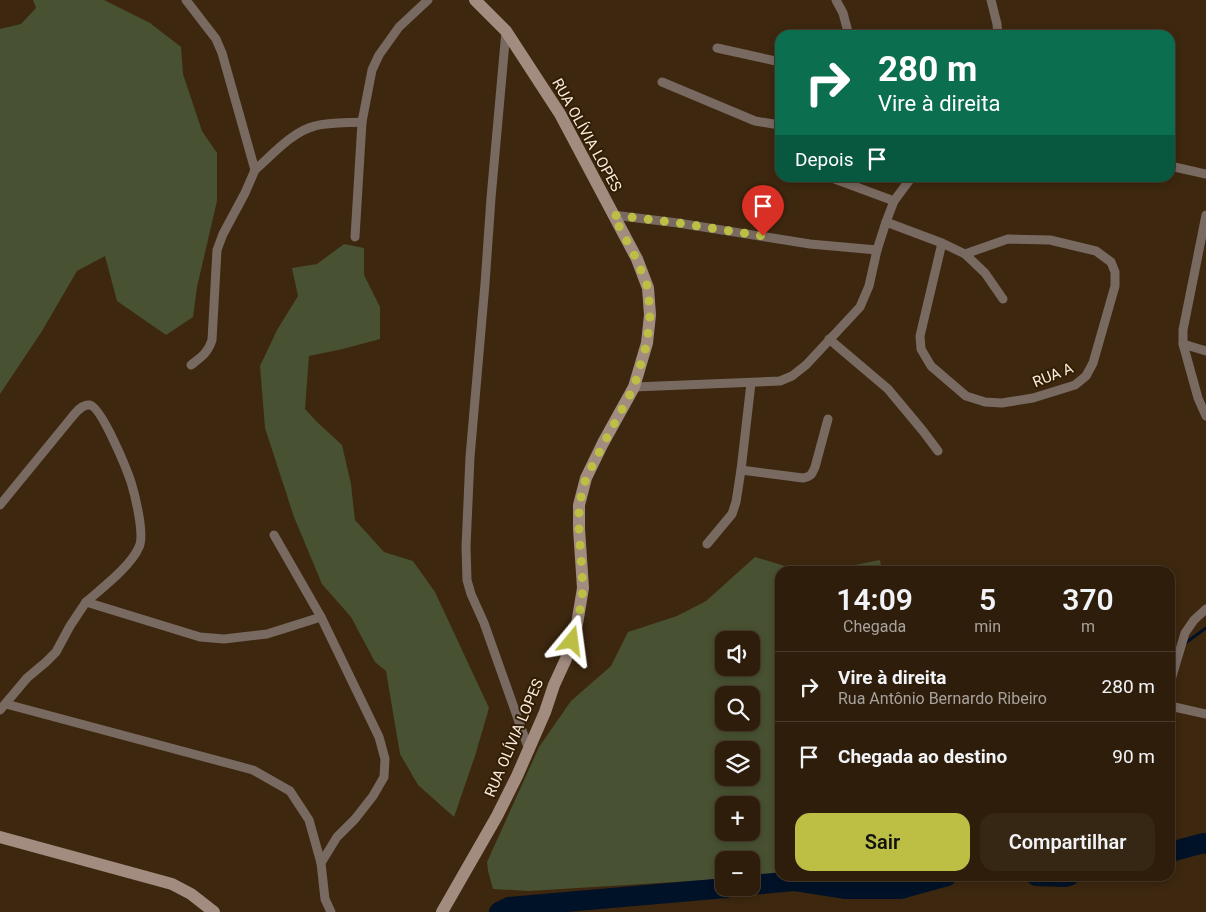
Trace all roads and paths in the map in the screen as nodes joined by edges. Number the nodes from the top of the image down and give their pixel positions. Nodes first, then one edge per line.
1 (186, 0) edge
2 (428, 0) edge
3 (475, 0) edge
4 (836, 0) edge
5 (991, 0) edge
6 (847, 30) edge
7 (998, 30) edge
8 (506, 31) junction
9 (717, 48) dead end
10 (775, 61) edge
11 (662, 82) dead end
12 (362, 122) junction
13 (775, 124) edge
14 (1175, 167) edge
15 (255, 170) junction
16 (1206, 174) edge
17 (842, 182) edge
18 (909, 182) edge
19 (894, 202) junction
20 (613, 215) junction
21 (1206, 215) edge
22 (886, 222) junction
23 (355, 237) dead end
24 (942, 243) junction
25 (877, 250) junction
26 (965, 254) junction
27 (1003, 299) dead end
28 (829, 340) junction
29 (1183, 344) junction
30 (1206, 351) edge
31 (191, 365) dead end
32 (751, 383) junction
33 (634, 387) junction
34 (1206, 416) edge
35 (828, 419) dead end
36 (938, 451) dead end
37 (741, 470) junction
38 (0, 505) edge
39 (274, 535) dead end
40 (707, 544) dead end
41 (86, 602) junction
42 (1206, 609) edge
43 (321, 617) junction
44 (1175, 667) edge
45 (3, 707) edge
46 (1175, 707) edge
47 (1206, 714) edge
48 (529, 750) junction
49 (0, 837) edge
50 (321, 863) junction
51 (445, 911) edge
52 (214, 912) edge
53 (331, 912) edge

1 - 15 street
2 - 12 street
3 - 8 street, RUA OLÍVIA LOPES
4 - 6 street
5 - 7 street
8 - 20 street, RUA OLÍVIA LOPES
8 - 48 street
9 - 10 street
11 - 13 street
12 - 15 street
12 - 23 street
14 - 16 street
15 - 31 street
17 - 19 street
18 - 19 street
19 - 22 street
20 - 25 street
20 - 33 street, RUA OLÍVIA LOPES
21 - 29 street
22 - 24 street
22 - 25 street
24 - 26 street
24 - 26 street, RUA A
25 - 28 street
26 - 27 street
28 - 32 street
28 - 36 street
29 - 30 street
29 - 34 street
32 - 33 street
32 - 37 street
33 - 48 street, RUA OLÍVIA LOPES
35 - 37 street
37 - 40 street
38 - 41 street
39 - 43 street
41 - 43 street
41 - 45 street
42 - 44 street
43 - 50 street
45 - 50 street
46 - 47 street
48 - 51 street, RUA OLÍVIA LOPES
49 - 52 street
50 - 53 street

